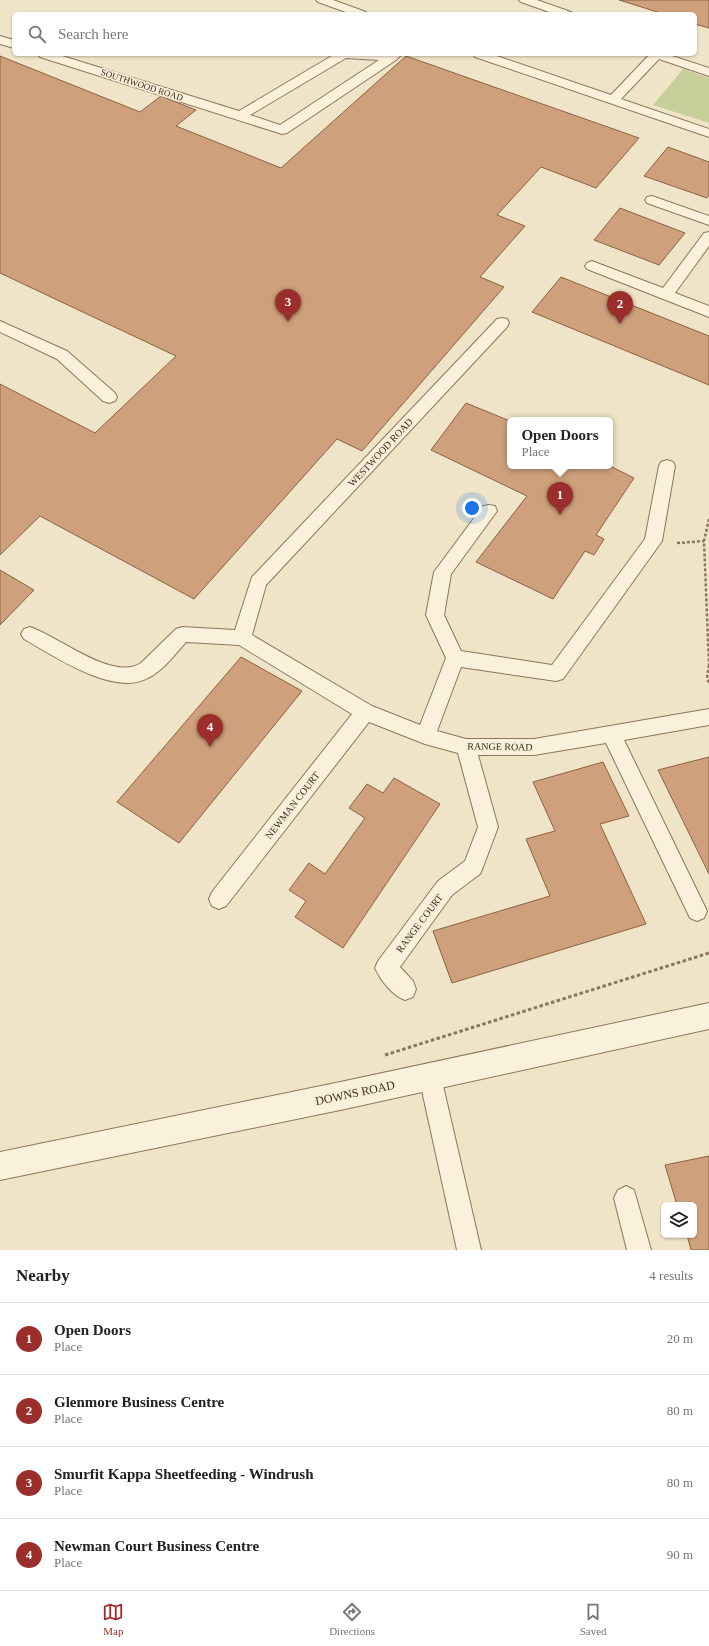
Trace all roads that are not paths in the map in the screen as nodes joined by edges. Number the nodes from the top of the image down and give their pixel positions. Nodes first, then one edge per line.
1 (322, 0) edge
2 (524, 0) edge
3 (356, 12) edge
4 (561, 12) edge
5 (0, 40) edge
6 (12, 43) edge
7 (50, 56) edge
8 (341, 56) edge
9 (393, 56) edge
10 (484, 56) edge
11 (655, 56) edge
12 (663, 56) edge
13 (709, 72) edge
14 (613, 100) junction
15 (240, 116) junction
16 (709, 133) edge
17 (652, 200) dead end
18 (709, 221) edge
19 (709, 236) edge
20 (592, 266) dead end
21 (666, 295) junction
22 (709, 312) edge
23 (502, 322) dead end
24 (0, 326) edge
25 (109, 396) dead end
26 (667, 466) dead end
27 (489, 511) dead end
28 (30, 634) dead end
29 (242, 638) junction
30 (455, 658) junction
31 (365, 712) junction
32 (709, 717) edge
33 (612, 735) junction
34 (426, 736) junction
35 (466, 747) junction
36 (219, 899) dead end
37 (697, 911) dead end
38 (405, 989) dead end
39 (709, 1016) edge
40 (430, 1077) junction
41 (0, 1166) edge
42 (626, 1198) dead end
43 (469, 1250) edge
44 (640, 1250) edge

1 - 3 lane
2 - 4 lane
5 - 6 lane
7 - 15 lane, SOUTHWOOD ROAD
8 - 15 lane
9 - 15 lane, SOUTHWOOD ROAD
10 - 14 lane
11 - 14 lane
12 - 13 lane
14 - 16 lane
17 - 18 lane
19 - 21 lane
20 - 21 lane
21 - 22 lane
23 - 29 lane, WESTWOOD ROAD
24 - 25 lane
26 - 30 lane
27 - 30 lane
28 - 29 lane
29 - 31 lane, RANGE ROAD
30 - 34 lane
31 - 34 lane, RANGE ROAD
31 - 36 lane, NEWMAN COURT
32 - 33 lane, RANGE ROAD
33 - 35 lane, RANGE ROAD
33 - 37 lane
34 - 35 lane, RANGE ROAD
35 - 38 lane, RANGE COURT
39 - 40 street, DOWNS ROAD
40 - 41 street, DOWNS ROAD
40 - 43 lane
42 - 44 lane

